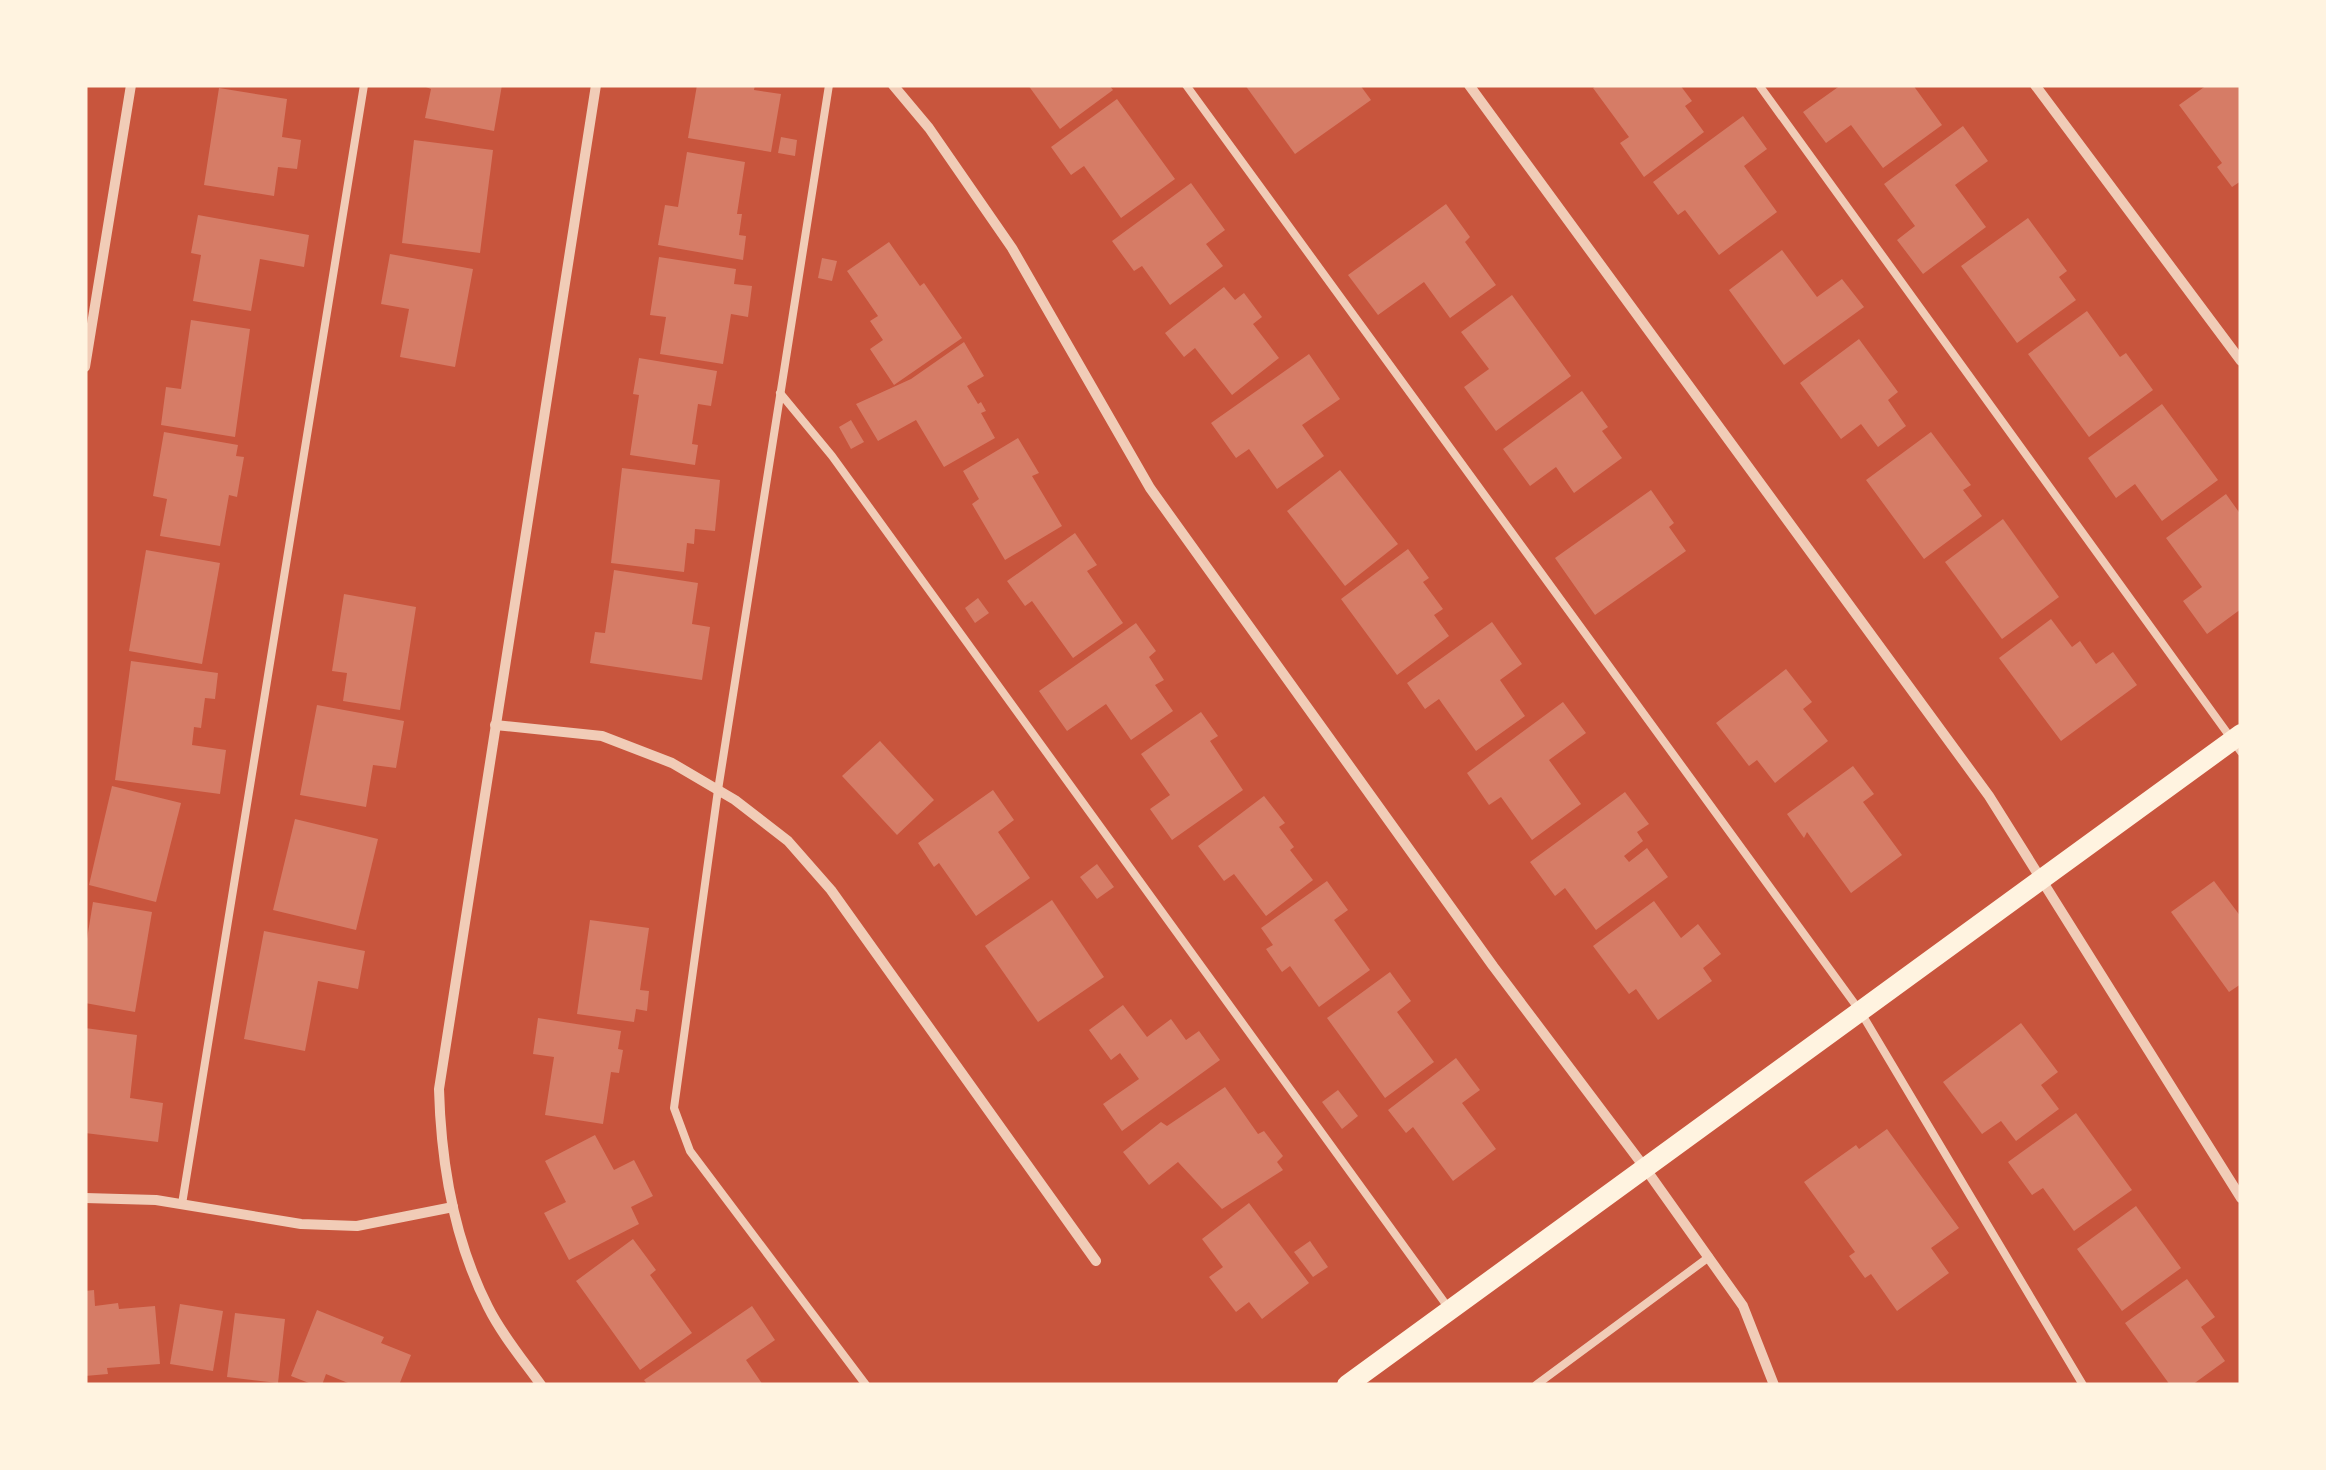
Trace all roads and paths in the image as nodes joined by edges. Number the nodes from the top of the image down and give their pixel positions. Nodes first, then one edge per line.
1 (131, 85) edge
2 (364, 85) edge
3 (596, 85) edge
4 (829, 85) edge
5 (893, 85) edge
6 (1186, 85) edge
7 (1469, 85) edge
8 (1759, 85) edge
9 (2035, 85) edge
10 (2241, 361) edge
11 (85, 367) edge
12 (780, 393) junction
13 (495, 726) junction
14 (2239, 742) edge
15 (718, 790) junction
16 (2041, 880) junction
17 (1860, 1012) junction
18 (1645, 1168) junction
19 (85, 1198) edge
20 (2241, 1198) edge
21 (182, 1204) junction
22 (454, 1207) junction
23 (1708, 1257) junction
24 (1096, 1261) dead end
25 (1450, 1310) junction
26 (540, 1385) edge
27 (866, 1385) edge
28 (1346, 1385) edge
29 (1536, 1385) edge
30 (1774, 1385) edge
31 (2083, 1385) edge

1 - 11 street
2 - 21 lane
3 - 13 street
4 - 12 lane
5 - 18 street
6 - 17 lane
7 - 16 street
8 - 14 lane
9 - 10 street
12 - 15 lane
12 - 25 lane
13 - 15 street
13 - 22 street
14 - 16 main road
15 - 24 street
15 - 27 lane
16 - 17 main road
16 - 20 street
17 - 18 main road
17 - 31 lane
18 - 23 street
18 - 25 main road
19 - 21 street
21 - 22 street
22 - 26 street
23 - 29 lane
23 - 30 street
25 - 28 main road

